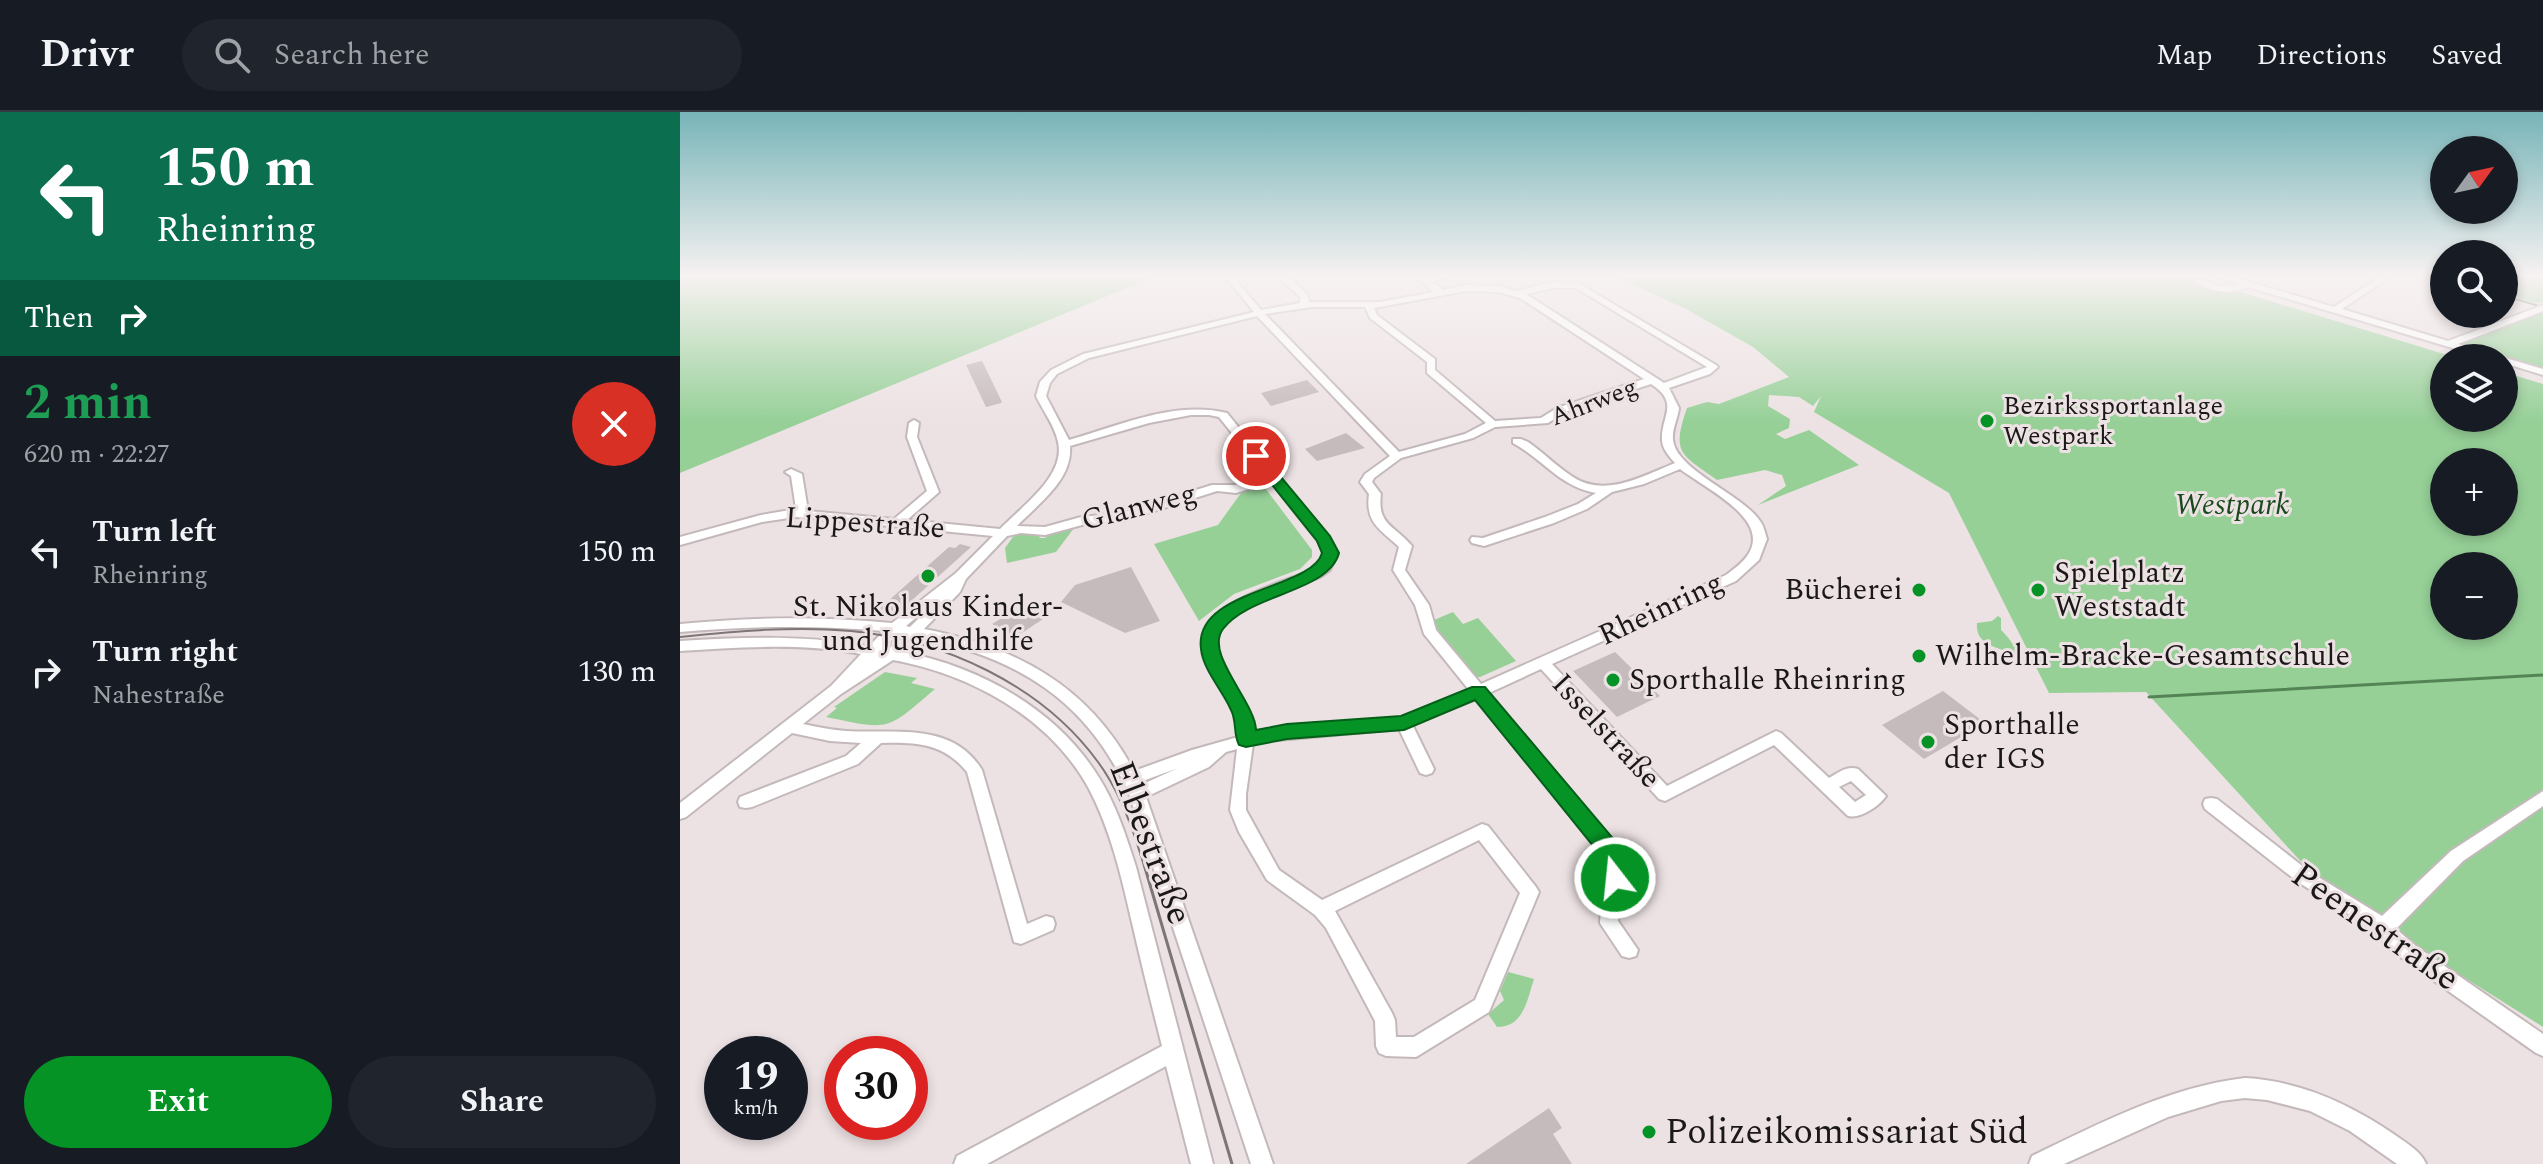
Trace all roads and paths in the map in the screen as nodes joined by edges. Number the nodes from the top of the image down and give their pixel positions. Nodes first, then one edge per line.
1 (1213, 324) edge
2 (1270, 324) edge
3 (1384, 324) edge
4 (1564, 324) edge
5 (1643, 324) edge
6 (2382, 324) edge
7 (2501, 324) edge
8 (2448, 344) joint
9 (2518, 364) edge
10 (2543, 372) edge
11 (1652, 380) junction
12 (1663, 387) junction
13 (914, 423) dead end
14 (1493, 424) junction
15 (1517, 441) dead end
16 (1067, 444) junction
17 (1397, 456) junction
18 (1682, 464) junction
19 (791, 472) dead end
20 (1274, 477) junction
21 (1609, 489) junction
22 (803, 514) junction
23 (896, 523) junction
24 (1004, 533) junction
25 (1476, 540) dead end
26 (680, 541) edge
27 (961, 576) junction
28 (680, 628) edge
29 (896, 630) junction
30 (914, 633) junction
31 (680, 646) edge
32 (883, 653) junction
33 (1543, 663) junction
34 (1479, 691) junction
35 (1404, 723) junction
36 (791, 727) junction
37 (877, 737) junction
38 (1246, 740) junction
39 (1426, 769) dead end
40 (1828, 786) dead end
41 (1134, 787) junction
42 (2543, 797) edge
43 (746, 802) dead end
44 (2211, 804) dead end
45 (680, 812) edge
46 (1321, 909) junction
47 (1046, 924) dead end
48 (2387, 929) junction
49 (1629, 950) dead end
50 (2543, 1046) edge
51 (1173, 1051) junction
52 (965, 1164) edge
53 (1202, 1164) edge
54 (1262, 1164) edge
55 (2040, 1164) edge
56 (2415, 1164) edge

1 - 16 street
2 - 17 street
3 - 14 street
4 - 11 street
5 - 12 street
6 - 8 street
7 - 8 street
9 - 10 street
11 - 12 street
11 - 14 street, Ahrweg
12 - 18 street
13 - 23 street
14 - 17 street, Ahrweg
15 - 21 street
16 - 20 street
16 - 24 street
17 - 34 street
18 - 21 street
18 - 33 street, Rheinring
19 - 22 street
20 - 24 street, Glanweg
20 - 38 street
21 - 25 street
22 - 23 street, Lippestraße
22 - 26 street, Lippestraße
23 - 24 street, Lippestraße
24 - 27 street
27 - 29 street
27 - 30 street
28 - 29 street, Elbestraße
29 - 30 street, Elbestraße
29 - 32 street
30 - 32 street
30 - 41 street, Elbestraße
31 - 32 street, Elbestraße
32 - 36 street
32 - 51 street, Elbestraße
33 - 34 street, Rheinring
33 - 40 street, Isselstraße
34 - 35 street, Rheinring
34 - 49 street
35 - 38 street, Rheinring
35 - 39 street
36 - 37 street
36 - 45 street
37 - 43 street
37 - 47 street
38 - 41 street, Rheinring
38 - 46 street
41 - 54 street, Elbestraße
42 - 48 street
44 - 48 street, Peenestraße
46 - 46 street
48 - 50 street, Peenestraße
51 - 52 street
51 - 53 street, Elbestraße
55 - 56 street

